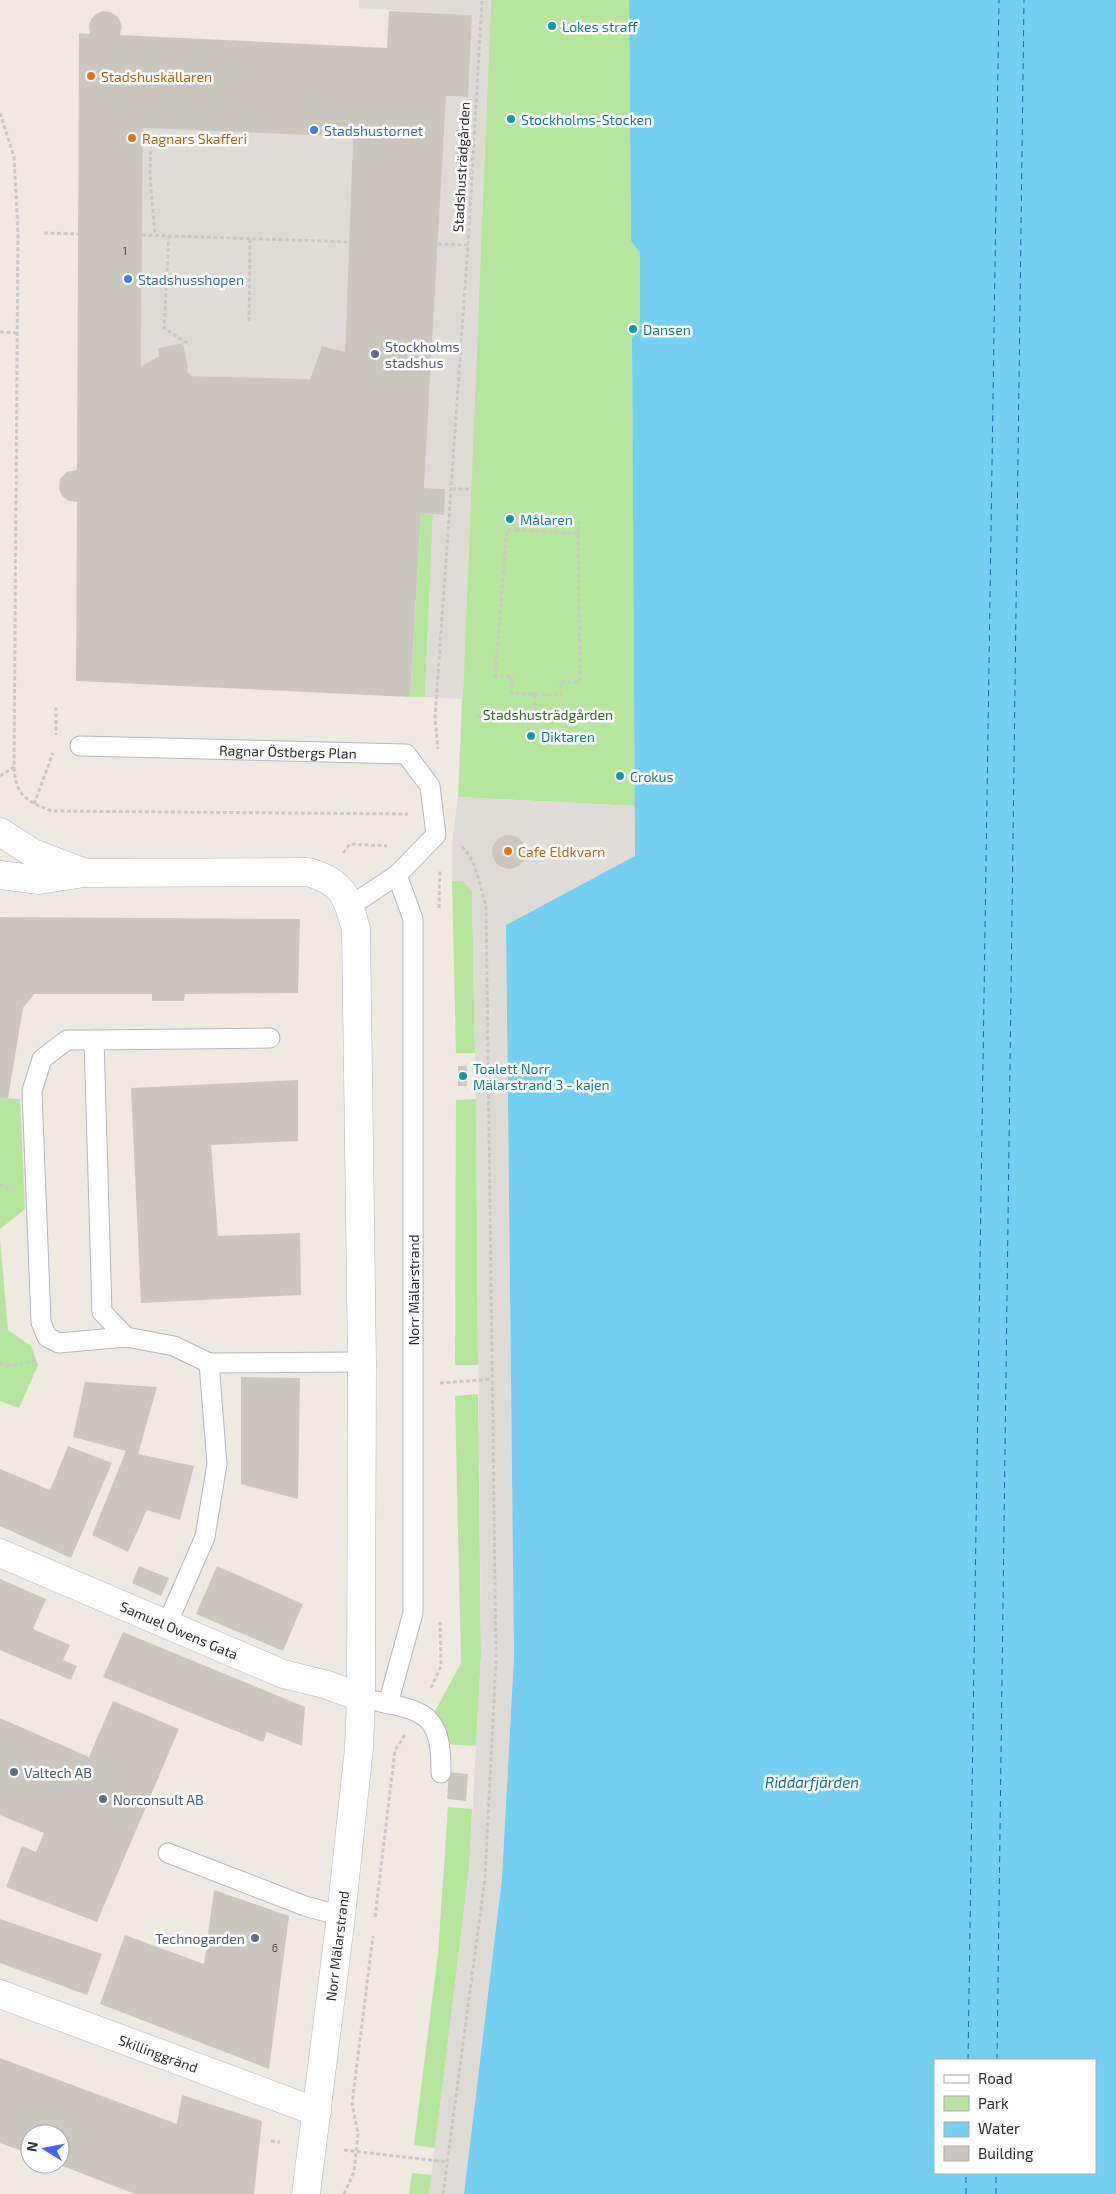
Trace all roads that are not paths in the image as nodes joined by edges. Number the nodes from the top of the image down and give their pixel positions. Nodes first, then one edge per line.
1 (80, 746) dead end
2 (0, 832) edge
3 (84, 872) junction
4 (0, 875) edge
5 (397, 875) junction
6 (346, 898) junction
7 (270, 1038) dead end
8 (94, 1040) junction
9 (126, 1337) junction
10 (362, 1362) junction
11 (209, 1363) junction
12 (0, 1553) edge
13 (167, 1624) junction
14 (361, 1697) junction
15 (388, 1704) junction
16 (441, 1773) dead end
17 (168, 1853) dead end
18 (341, 1916) junction
19 (0, 1994) edge
20 (317, 2112) junction
21 (306, 2194) edge

1 - 5 lane, Ragnar Östbergs Plan
2 - 3 street
3 - 4 street
3 - 6 street
5 - 6 lane
5 - 15 lane, Norr Mälarstrand
6 - 10 street, Norr Mälarstrand
7 - 8 lane
8 - 9 lane
8 - 9 lane
9 - 11 lane
10 - 11 lane
10 - 14 street, Norr Mälarstrand
11 - 13 lane
12 - 13 street, Samuel Owens Gata
13 - 14 street, Samuel Owens Gata
14 - 15 lane
14 - 18 street, Norr Mälarstrand
15 - 16 lane
17 - 18 lane
18 - 20 street, Norr Mälarstrand
19 - 20 street, Skillinggränd
20 - 21 street, Norr Mälarstrand

